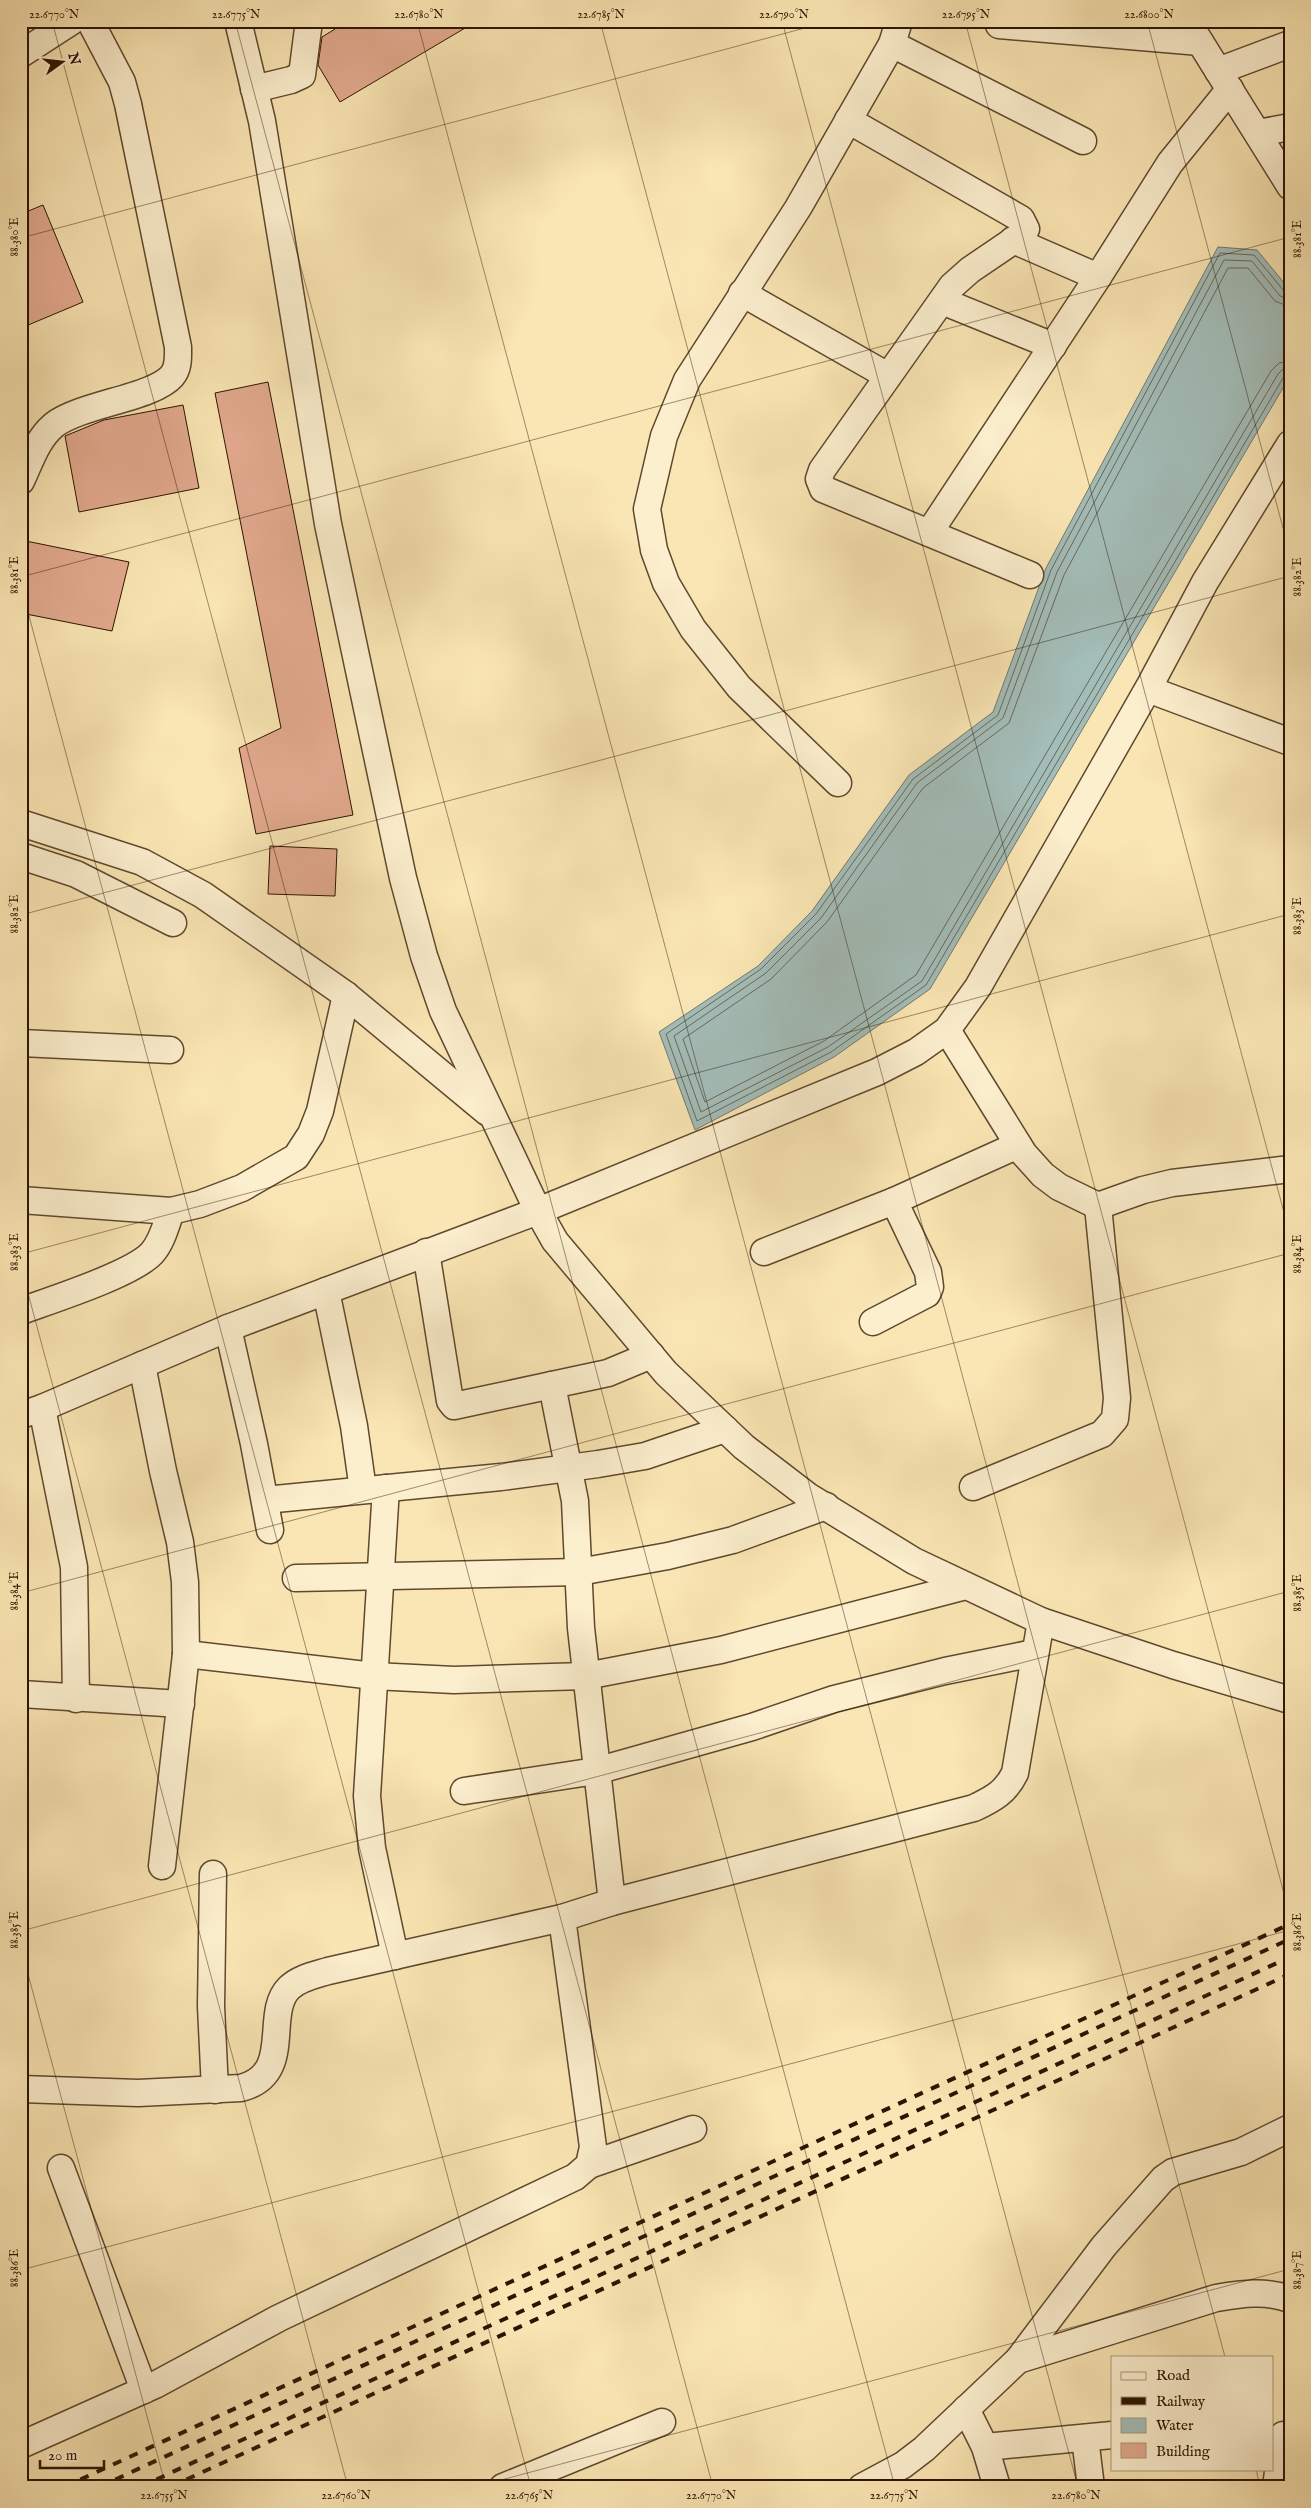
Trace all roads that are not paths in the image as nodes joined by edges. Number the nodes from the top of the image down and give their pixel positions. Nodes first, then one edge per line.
1 (72, 21) edge
2 (90, 21) edge
3 (238, 21) edge
4 (309, 21) edge
5 (999, 25) dead end
6 (896, 32) edge
7 (1194, 32) edge
8 (1290, 44) edge
9 (21, 54) edge
10 (1224, 80) junction
11 (254, 88) junction
12 (848, 120) junction
13 (1290, 127) edge
14 (1258, 133) junction
15 (1083, 141) dead end
16 (1290, 186) edge
17 (1013, 240) junction
18 (1098, 278) junction
19 (742, 293) junction
20 (942, 301) junction
21 (1053, 346) junction
22 (888, 376) junction
23 (1290, 444) edge
24 (21, 481) edge
25 (929, 533) junction
26 (1030, 576) dead end
27 (1161, 694) dead end
28 (1290, 742) edge
29 (838, 783) dead end
30 (21, 823) edge
31 (21, 856) edge
32 (173, 923) dead end
33 (346, 995) junction
34 (946, 1030) junction
35 (21, 1043) edge
36 (170, 1050) dead end
37 (494, 1118) junction
38 (1018, 1145) junction
39 (1290, 1169) edge
40 (21, 1200) edge
41 (894, 1202) junction
42 (1098, 1206) junction
43 (171, 1211) junction
44 (538, 1211) junction
45 (426, 1252) junction
46 (764, 1252) dead end
47 (326, 1290) junction
48 (21, 1311) edge
49 (873, 1322) dead end
50 (228, 1328) junction
51 (650, 1355) junction
52 (142, 1365) junction
53 (552, 1385) junction
54 (31, 1412) edge
55 (725, 1429) junction
56 (570, 1467) junction
57 (973, 1487) dead end
58 (375, 1489) junction
59 (265, 1500) junction
60 (826, 1506) junction
61 (270, 1530) dead end
62 (579, 1572) junction
63 (296, 1578) dead end
64 (380, 1578) junction
65 (966, 1586) junction
66 (1041, 1621) junction
67 (1034, 1653) junction
68 (186, 1654) junction
69 (374, 1676) junction
70 (586, 1676) junction
71 (21, 1694) edge
72 (76, 1699) junction
73 (1290, 1700) edge
74 (181, 1704) junction
75 (596, 1771) junction
76 (464, 1791) dead end
77 (162, 1866) dead end
78 (213, 1874) dead end
79 (612, 1902) junction
80 (562, 1918) junction
81 (396, 1956) junction
82 (21, 2089) edge
83 (215, 2090) junction
84 (1290, 2128) edge
85 (693, 2129) dead end
86 (1290, 2147) edge
87 (1241, 2152) junction
88 (589, 2164) junction
89 (61, 2168) dead end
90 (1290, 2299) edge
91 (1018, 2360) junction
92 (144, 2390) junction
93 (966, 2409) junction
94 (662, 2422) dead end
95 (1111, 2435) edge
96 (1282, 2435) edge
97 (1085, 2438) junction
98 (21, 2445) edge
99 (985, 2447) junction
100 (503, 2487) edge
101 (862, 2487) edge
102 (997, 2487) edge
103 (1091, 2487) edge
104 (1276, 2487) edge

1 - 9 street
2 - 24 street
3 - 11 street
4 - 11 street
5 - 7 street
6 - 12 street
6 - 15 street
7 - 10 street
8 - 10 street
10 - 14 street
10 - 18 street
11 - 37 street
12 - 17 street
12 - 19 street
13 - 14 street
14 - 16 street
17 - 18 street
17 - 20 street
18 - 21 street
19 - 22 street
19 - 29 street
20 - 21 street
20 - 22 street
21 - 25 street
22 - 25 street
23 - 34 street
25 - 26 street
27 - 28 street
30 - 33 street
31 - 32 street
33 - 37 street
33 - 43 street
34 - 38 street
34 - 44 street
35 - 36 street
37 - 44 street
38 - 41 street
38 - 42 street
39 - 42 street
40 - 43 street
41 - 46 street
41 - 49 street
42 - 57 street
43 - 48 street
44 - 45 street
44 - 51 street
45 - 47 street
45 - 53 street
47 - 50 street
47 - 58 street
50 - 52 street
50 - 59 street
51 - 53 street
51 - 55 street
52 - 54 street
52 - 68 street
53 - 56 street
54 - 72 street
55 - 56 street
55 - 60 street
56 - 58 street
56 - 62 street
58 - 59 street
58 - 64 street
59 - 61 street
60 - 62 street
60 - 65 street
62 - 64 street
62 - 70 street
63 - 64 street
64 - 69 street
65 - 66 street
65 - 70 street
66 - 67 street
66 - 73 street
67 - 75 street
67 - 79 street
68 - 69 street
68 - 74 street
69 - 70 street
69 - 81 street
70 - 75 street
71 - 72 street
72 - 74 street
74 - 77 street
75 - 76 street
75 - 79 street
78 - 83 street
79 - 80 street
80 - 81 street
80 - 88 street
81 - 83 street
82 - 83 street
84 - 87 street
85 - 88 street
86 - 87 street
87 - 91 street
88 - 92 street
89 - 92 street
90 - 91 street
91 - 93 street
92 - 98 street
93 - 99 street
93 - 101 street
94 - 100 street
95 - 97 street
96 - 104 street
97 - 99 street
97 - 103 street
99 - 102 street

